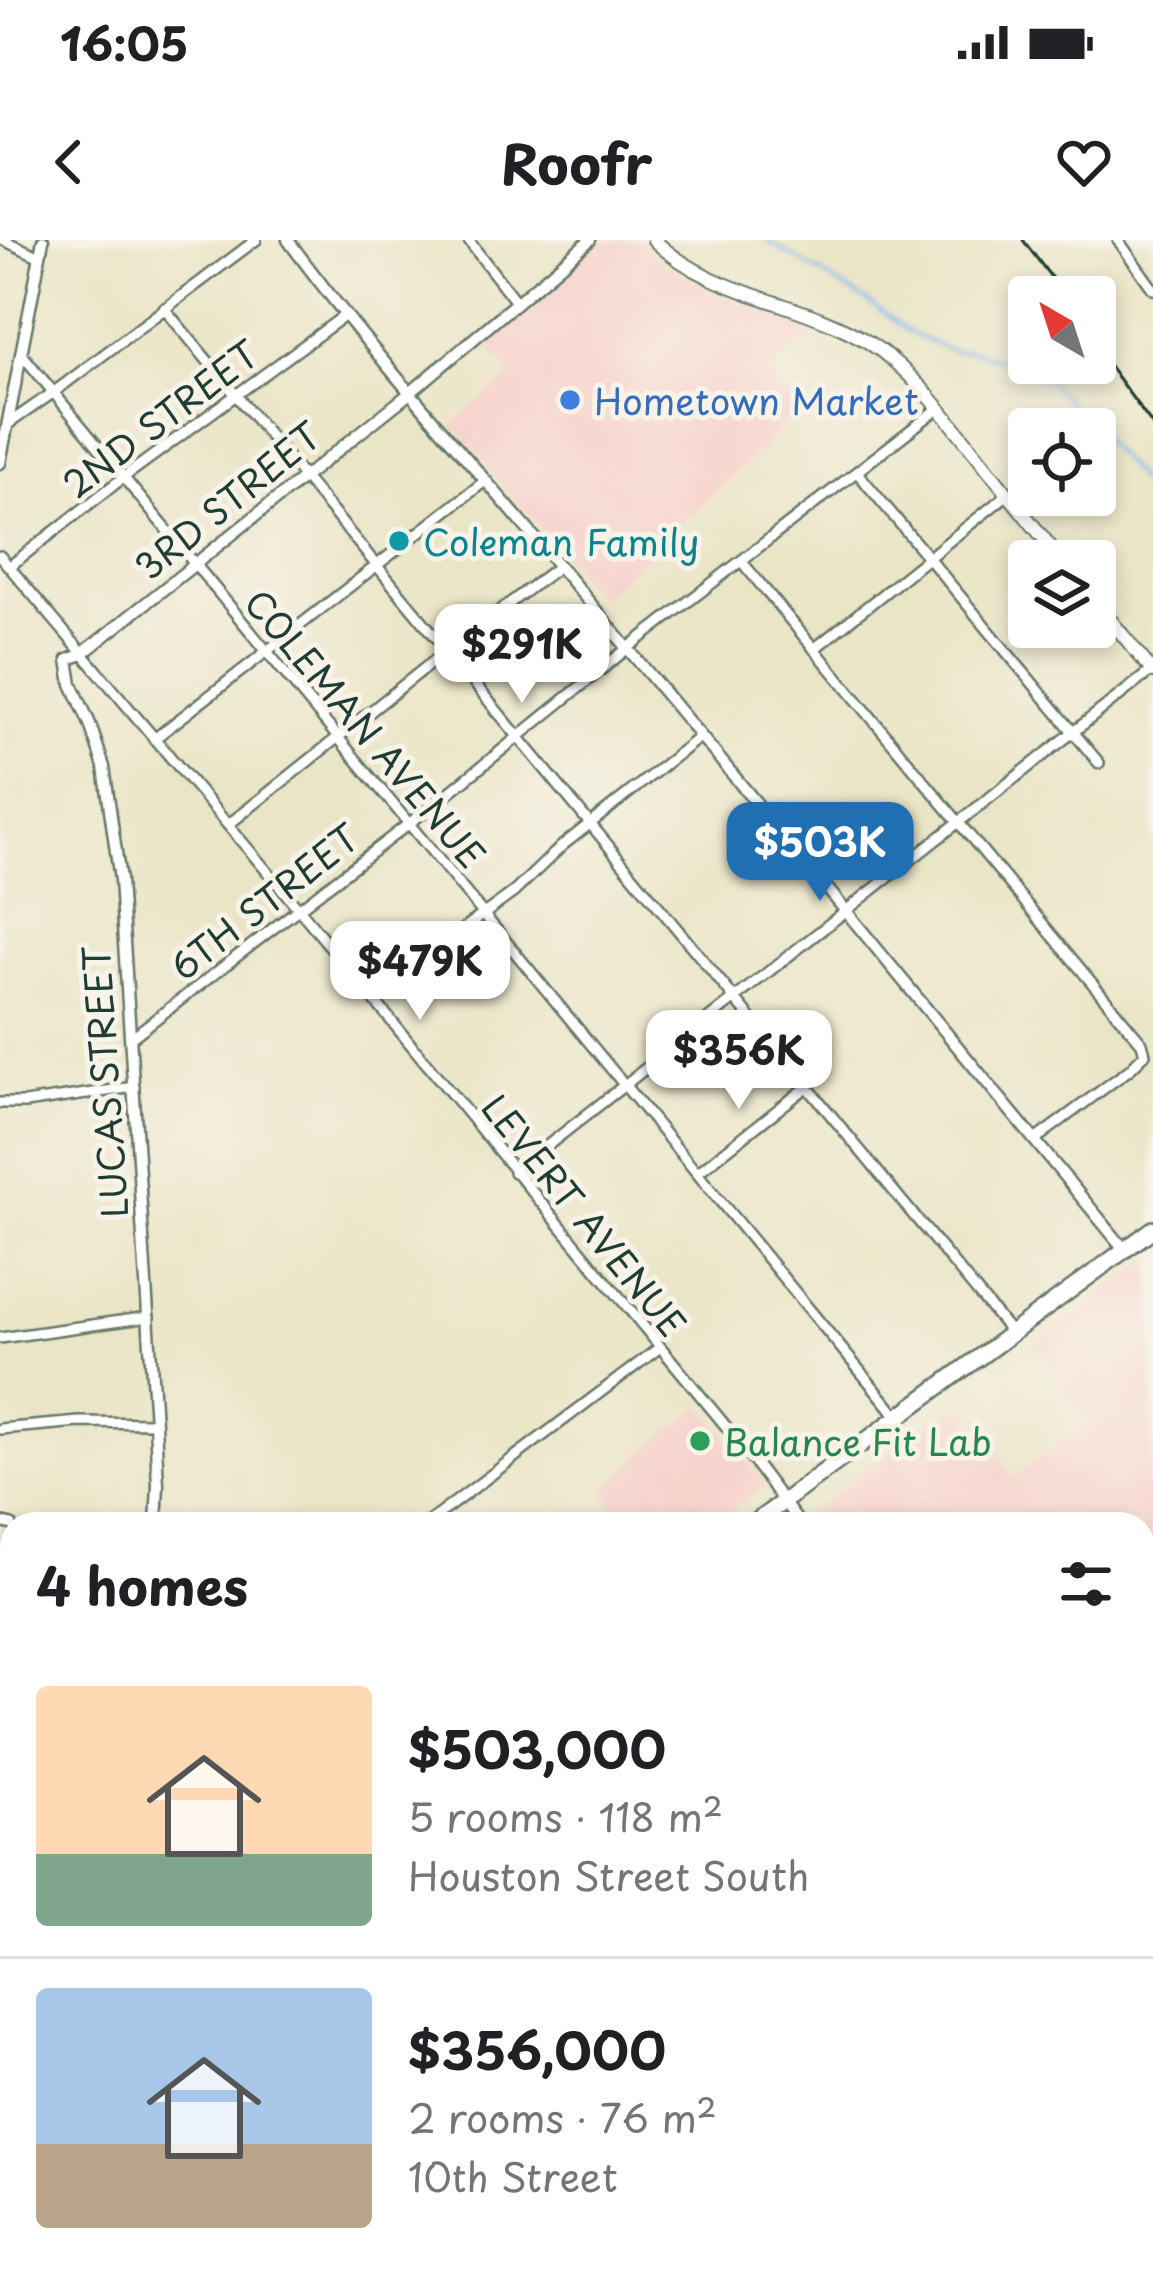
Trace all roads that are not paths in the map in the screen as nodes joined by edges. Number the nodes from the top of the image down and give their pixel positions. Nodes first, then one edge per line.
1 (3, 240) edge
2 (43, 240) edge
3 (256, 240) edge
4 (288, 240) edge
5 (468, 240) edge
6 (590, 240) edge
7 (654, 240) edge
8 (1118, 240) edge
9 (38, 256) junction
10 (1153, 289) edge
11 (516, 302) junction
12 (164, 308) junction
13 (344, 316) junction
14 (20, 352) junction
15 (54, 392) junction
16 (410, 393) junction
17 (234, 396) junction
18 (939, 408) junction
19 (8, 424) junction
20 (0, 463) edge
21 (857, 472) junction
22 (124, 477) junction
23 (303, 478) junction
24 (485, 481) junction
25 (1008, 494) joint
26 (1026, 516) edge
27 (1045, 540) edge
28 (0, 556) edge
29 (929, 559) junction
30 (742, 562) junction
31 (195, 564) junction
32 (10, 566) junction
33 (379, 566) junction
34 (559, 566) junction
35 (1116, 627) edge
36 (628, 649) junction
37 (814, 649) junction
38 (266, 650) junction
39 (445, 652) junction
40 (82, 654) junction
41 (1152, 671) edge
42 (1072, 732) junction
43 (701, 736) junction
44 (338, 737) junction
45 (518, 738) junction
46 (154, 739) junction
47 (1099, 763) dead end
48 (409, 823) junction
49 (959, 823) junction
50 (590, 824) junction
51 (228, 825) junction
52 (299, 909) junction
53 (483, 912) junction
54 (846, 912) junction
55 (370, 997) junction
56 (736, 999) junction
57 (131, 1038) junction
58 (624, 1085) junction
59 (808, 1086) junction
60 (134, 1087) junction
61 (0, 1103) edge
62 (1036, 1139) junction
63 (514, 1172) junction
64 (698, 1173) junction
65 (1153, 1229) edge
66 (1125, 1250) junction
67 (149, 1317) junction
68 (1011, 1333) junction
69 (0, 1338) edge
70 (659, 1348) junction
71 (898, 1417) junction
72 (155, 1423) junction
73 (0, 1429) edge
74 (783, 1502) junction
75 (157, 1512) edge
76 (442, 1512) edge
77 (769, 1512) edge
78 (791, 1512) edge

1 - 9 street
2 - 9 street
3 - 12 street
4 - 13 street
5 - 11 street
6 - 11 street, 3RD STREET
7 - 18 main road
8 - 10 street
9 - 14 street
11 - 16 street, 3RD STREET
12 - 15 street
12 - 17 street
13 - 16 street
13 - 17 street, 2ND STREET
14 - 15 street, COLEMAN AVENUE
14 - 19 street
15 - 19 street
15 - 22 street, COLEMAN AVENUE
16 - 23 street, 3RD STREET
16 - 24 street
17 - 22 street, 2ND STREET
17 - 23 street
18 - 21 street, 6TH STREET
18 - 25 main road
19 - 20 street
21 - 29 street
21 - 30 street, 6TH STREET
22 - 31 street, COLEMAN AVENUE
22 - 32 street, 2ND STREET
23 - 31 street, 3RD STREET
23 - 33 street
24 - 33 street
24 - 34 street
25 - 29 street
26 - 27 main road
28 - 32 street, LEVERT AVENUE
29 - 37 street
29 - 42 street
30 - 36 street, 6TH STREET
30 - 37 street
31 - 38 street, COLEMAN AVENUE
31 - 40 street, 3RD STREET
32 - 40 street, LEVERT AVENUE
33 - 38 street
33 - 39 street
34 - 36 street
34 - 39 street
35 - 41 main road
36 - 43 street
36 - 45 street, 6TH STREET
37 - 49 street
38 - 44 street, COLEMAN AVENUE
38 - 46 street
39 - 44 street
39 - 45 street
40 - 46 street, LEVERT AVENUE
40 - 57 street, LUCAS STREET
41 - 42 street
42 - 47 street
42 - 49 street
43 - 50 street
43 - 54 street
44 - 48 street, COLEMAN AVENUE
44 - 51 street
45 - 48 street, 6TH STREET
45 - 50 street
46 - 51 street, LEVERT AVENUE
48 - 52 street, 6TH STREET
48 - 53 street, COLEMAN AVENUE
49 - 54 street
49 - 62 street
50 - 53 street
50 - 56 street
51 - 52 street, LEVERT AVENUE
52 - 55 street, LEVERT AVENUE
52 - 57 street, 6TH STREET
53 - 55 street
53 - 58 street, COLEMAN AVENUE
54 - 56 street
54 - 62 street
55 - 63 street, LEVERT AVENUE
56 - 58 street
56 - 59 street
57 - 60 street, LUCAS STREET
58 - 63 street
58 - 64 street, COLEMAN AVENUE
59 - 64 street
59 - 68 street
60 - 61 street
60 - 67 street, LUCAS STREET
62 - 66 street
63 - 70 street, LEVERT AVENUE
64 - 71 street, COLEMAN AVENUE
65 - 66 highway
66 - 68 highway
67 - 69 street
67 - 72 street, LUCAS STREET
68 - 71 highway
70 - 74 street, LEVERT AVENUE
70 - 76 street
71 - 74 highway
72 - 73 street
72 - 75 street, LUCAS STREET
74 - 77 highway
74 - 78 street, LEVERT AVENUE

